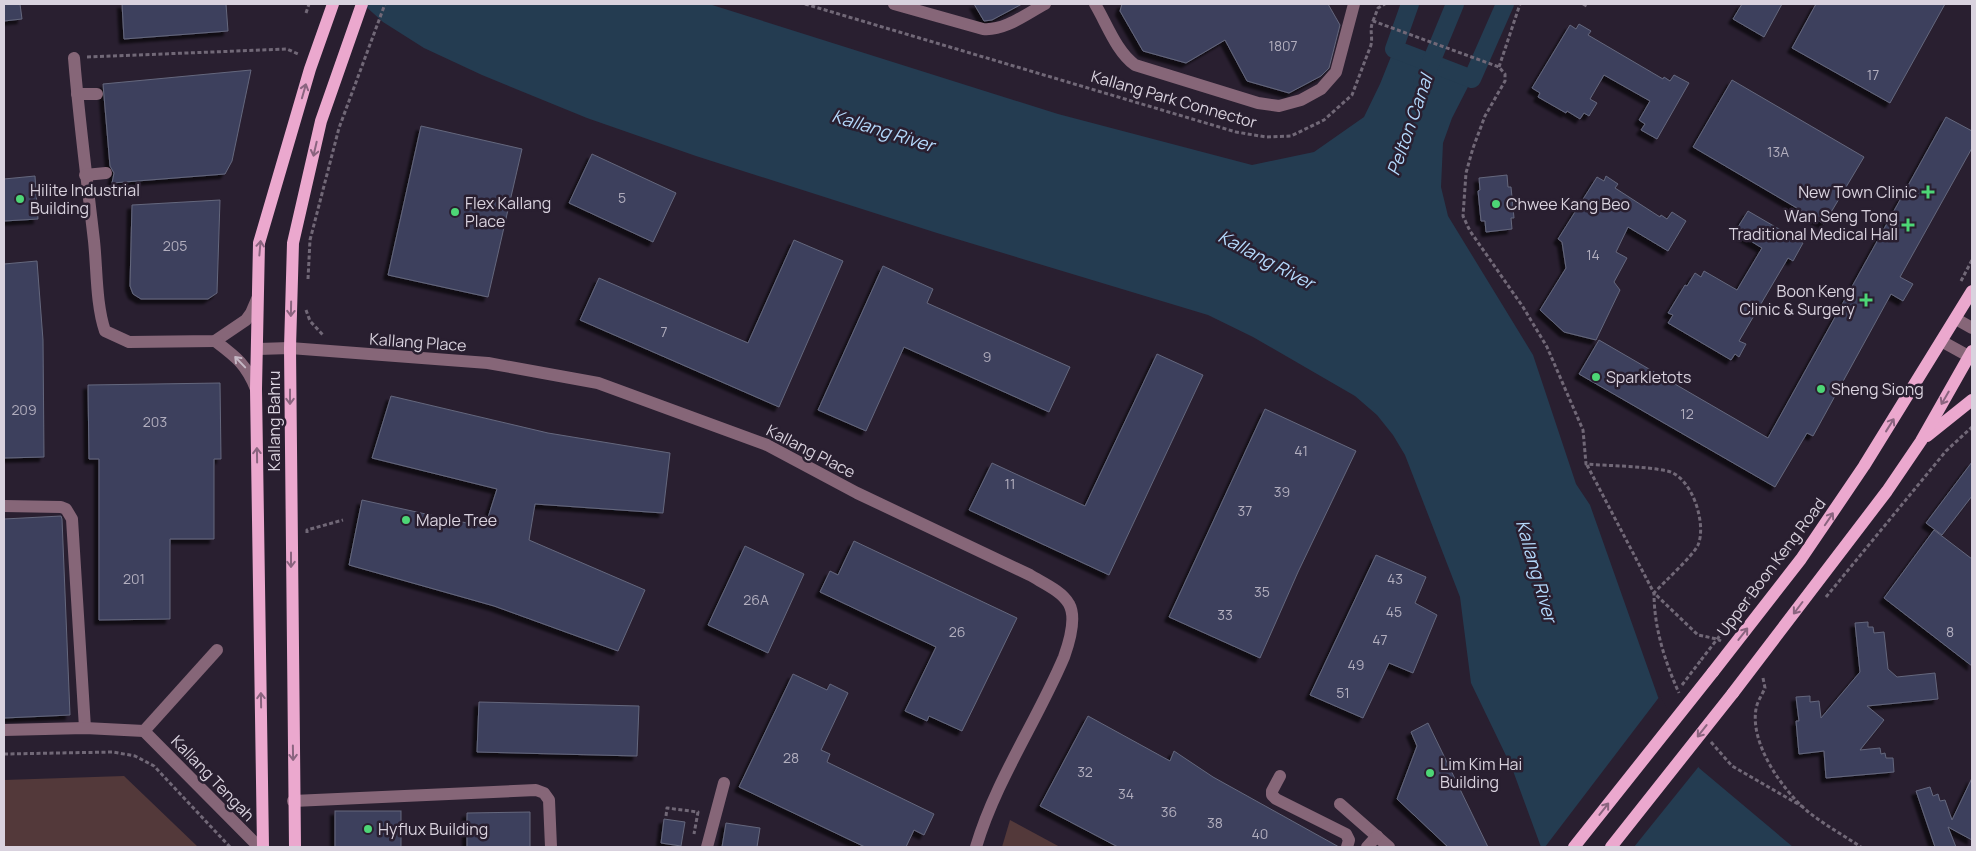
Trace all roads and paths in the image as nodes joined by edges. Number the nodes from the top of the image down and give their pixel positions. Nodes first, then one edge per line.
1 (309, 4) edge
2 (333, 4) edge
3 (362, 4) edge
4 (385, 4) edge
5 (804, 4) edge
6 (894, 4) edge
7 (1045, 4) edge
8 (1096, 4) edge
9 (1354, 4) edge
10 (1385, 4) edge
11 (1520, 4) edge
12 (306, 12) dead end
13 (1373, 21) junction
14 (298, 54) dead end
15 (74, 58) joint
16 (1499, 67) junction
17 (77, 94) junction
18 (97, 94) dead end
19 (106, 173) dead end
20 (85, 175) junction
21 (308, 285) dead end
22 (1972, 291) edge
23 (258, 296) junction
24 (307, 302) dead end
25 (1956, 319) junction
26 (1972, 328) edge
27 (330, 339) dead end
28 (215, 341) junction
29 (1943, 342) junction
30 (290, 348) junction
31 (258, 349) junction
32 (1971, 355) edge
33 (256, 389) junction
34 (1972, 400) edge
35 (1972, 427) edge
36 (1921, 441) junction
37 (1586, 464) junction
38 (4, 506) edge
39 (343, 520) dead end
40 (1801, 531) dead end
41 (307, 540) dead end
42 (1654, 593) junction
43 (1823, 602) dead end
44 (1717, 639) junction
45 (217, 650) dead end
46 (1701, 660) dead end
47 (1762, 676) dead end
48 (85, 728) junction
49 (4, 730) edge
50 (144, 730) junction
51 (4, 754) edge
52 (1280, 776) dead end
53 (724, 783) dead end
54 (293, 801) junction
55 (1340, 804) dead end
56 (666, 816) dead end
57 (1376, 836) junction
58 (693, 838) dead end
59 (230, 847) edge
60 (261, 847) edge
61 (295, 847) edge
62 (551, 847) edge
63 (707, 847) edge
64 (976, 847) edge
65 (1347, 847) edge
66 (1367, 847) edge
67 (1389, 847) edge
68 (1574, 847) edge
69 (1611, 847) edge
70 (1861, 847) edge

1 - 12 path
23 -> 2 main road, Kallang Bahru
3 -> 30 main road, Kallang Bahru
4 - 21 path
5 - 13 path, Kallang Park Connector
6 - 7 street
8 - 9 street
10 - 13 path
11 - 16 path
13 - 16 path
14 - 15 path
15 - 17 street
16 - 37 path
17 - 18 street
17 - 20 street
19 - 20 street
20 - 28 street
22 - 25 main road, Upper Boon Keng Road
23 - 28 street, Kallang Bahru
23 - 31 main road, Kallang Bahru
24 - 27 path
25 - 26 street
25 - 29 main road, Upper Boon Keng Road
33 -> 28 street, Kallang Bahru
29 - 32 street
68 -> 29 main road, Upper Boon Keng Road, bridge
30 - 31 street, Kallang Place
30 -> 54 main road, Kallang Bahru
30 - 64 street, Kallang Place
31 - 33 main road, Kallang Bahru
32 -> 36 main road
60 -> 33 main road, Kallang Bahru
34 - 36 main road
35 - 43 path
36 -> 69 main road, bridge
37 - 42 path
37 - 42 path
38 - 48 street
39 - 41 path
40 - 44 path
42 - 44 path
44 - 46 path
45 - 50 street
47 - 70 path
48 - 49 street
48 - 50 street
50 - 60 street, Kallang Tengah
51 - 59 path
52 - 65 street
53 - 63 street
54 - 61 main road, Kallang Bahru
54 - 62 street
55 - 57 street
56 - 58 path
57 - 66 street
57 - 67 street

